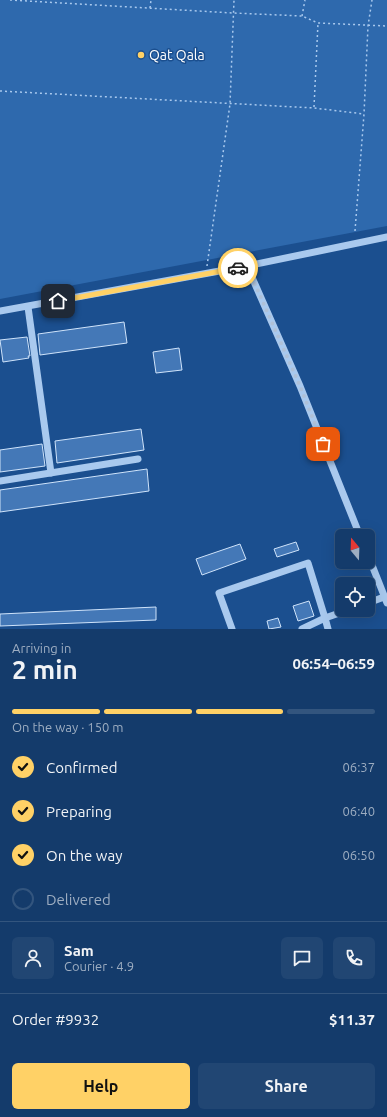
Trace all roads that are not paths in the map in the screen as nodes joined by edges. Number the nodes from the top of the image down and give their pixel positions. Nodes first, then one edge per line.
1 (387, 237) edge
2 (247, 266) junction
3 (28, 306) junction
4 (0, 311) edge
5 (138, 458) dead end
6 (51, 473) junction
7 (0, 481) edge
8 (357, 529) edge
9 (374, 569) edge
10 (386, 600) edge
11 (375, 602) edge
12 (335, 615) edge
13 (325, 618) junction
14 (232, 629) edge
15 (302, 629) edge
16 (328, 629) edge

1 - 2 street
2 - 3 street
2 - 8 street
3 - 4 street
3 - 6 street
5 - 6 street
6 - 7 street
9 - 10 street
10 - 11 street
12 - 13 street
13 - 14 street
13 - 15 street
13 - 16 street

